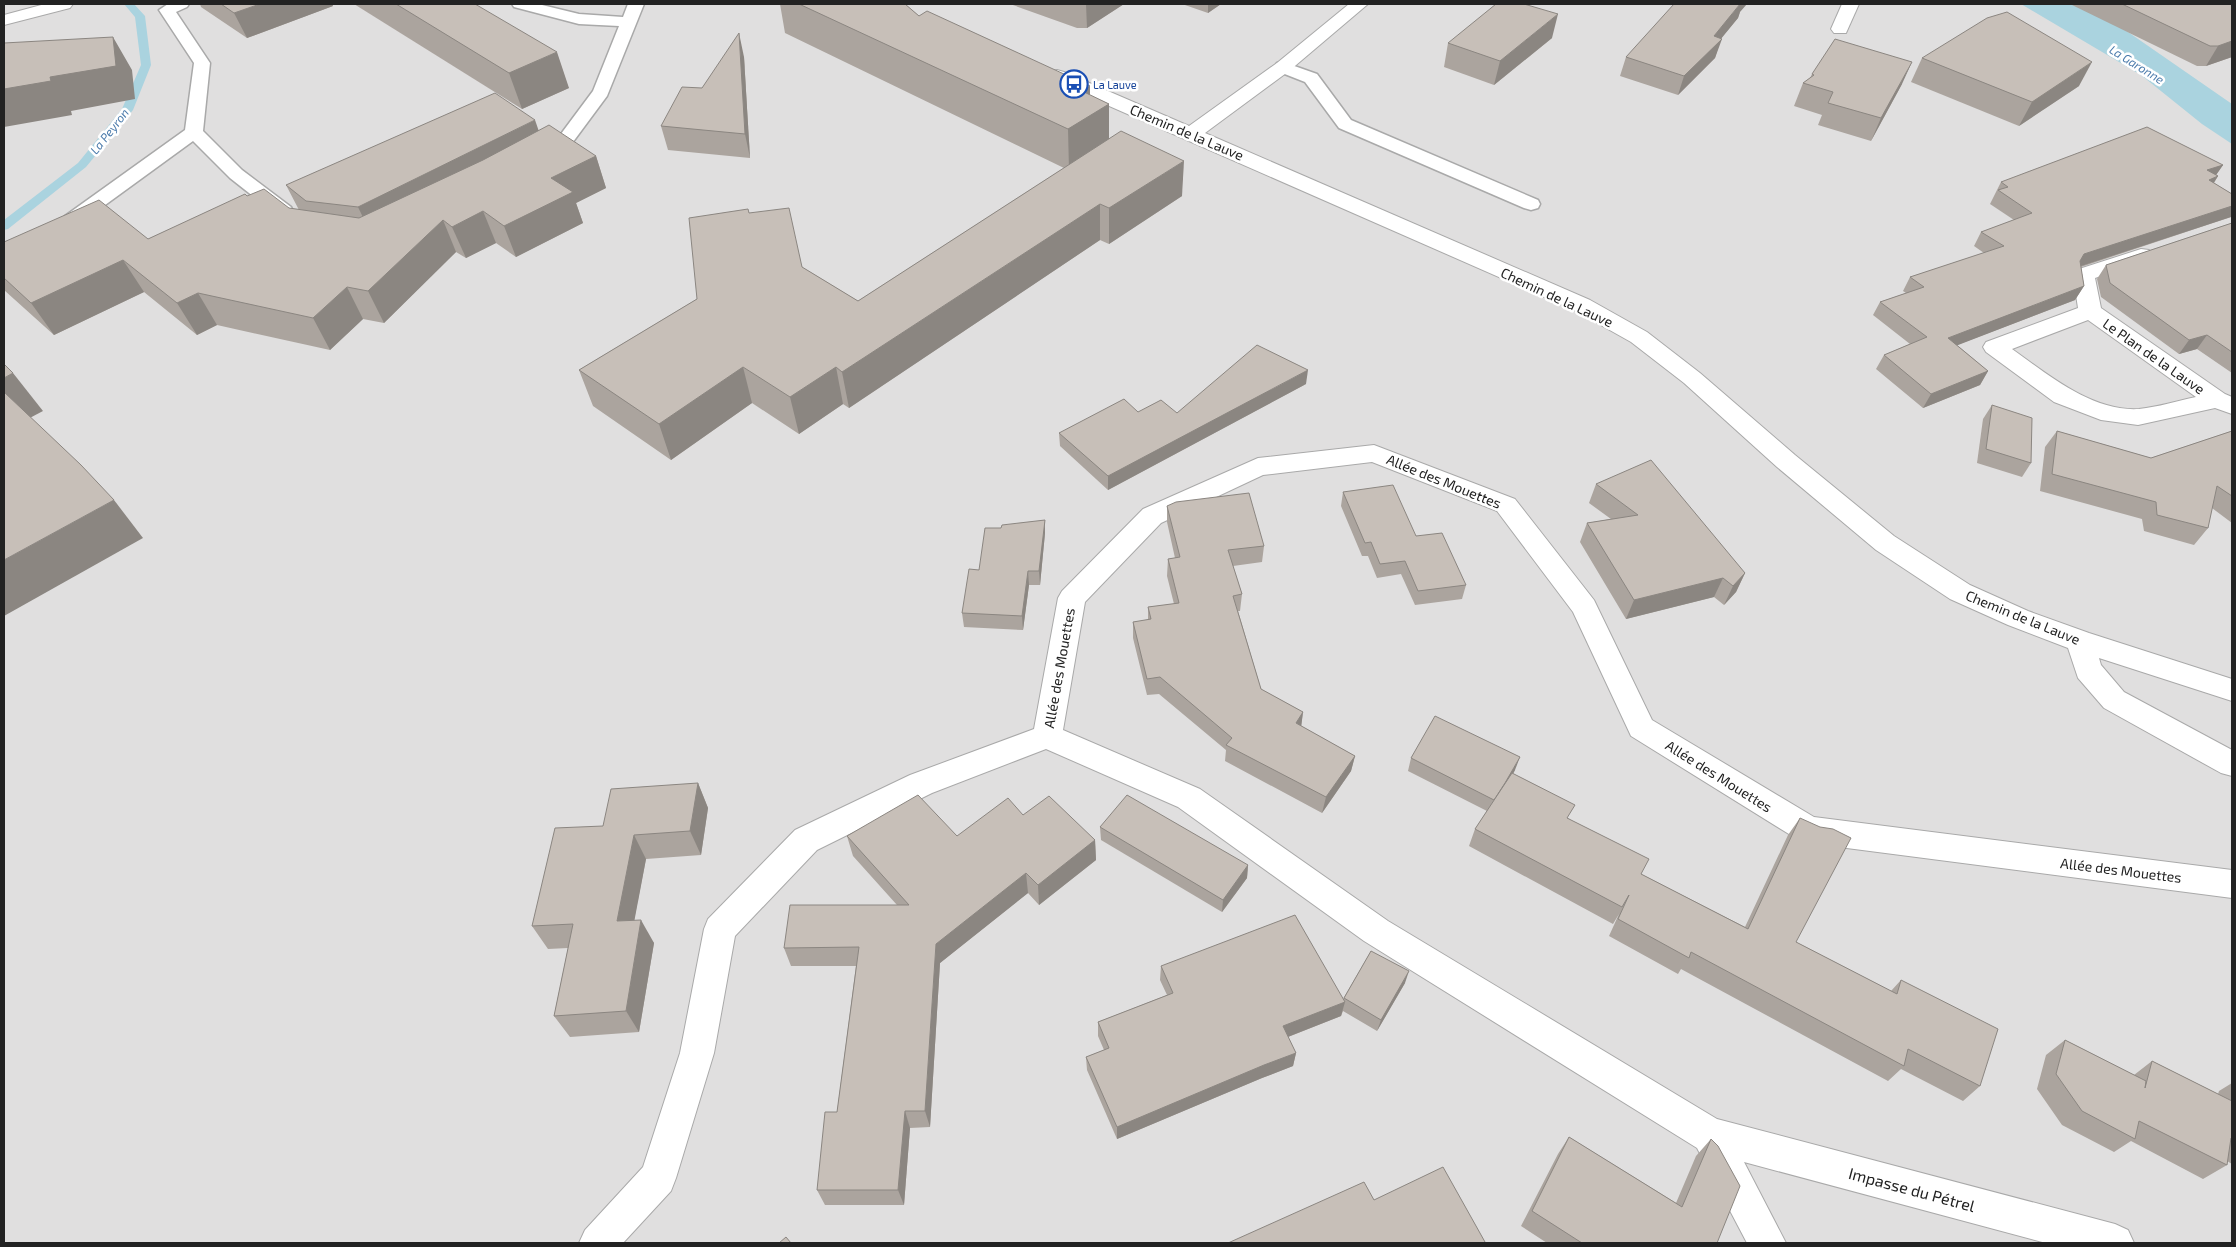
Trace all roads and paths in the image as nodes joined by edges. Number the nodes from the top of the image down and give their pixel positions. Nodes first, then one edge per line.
1 (64, 4) edge
2 (181, 4) edge
3 (520, 4) edge
4 (636, 4) edge
5 (1359, 4) edge
6 (1850, 4) edge
7 (4, 20) edge
8 (630, 22) junction
9 (1840, 29) dead end
10 (1284, 67) junction
11 (1038, 68) edge
12 (194, 132) junction
13 (1191, 134) junction
14 (528, 164) edge
15 (1531, 204) dead end
16 (298, 222) edge
17 (58, 229) edge
18 (2158, 250) edge
19 (2090, 311) junction
20 (2224, 403) edge
21 (2080, 641) junction
22 (2232, 690) edge
23 (1047, 736) junction
24 (2232, 764) edge
25 (2232, 884) edge
26 (1710, 1134) junction
27 (598, 1243) edge
28 (1767, 1243) edge
29 (2115, 1243) edge

1 - 7 street
2 - 12 lane
3 - 8 lane
4 - 8 lane
5 - 10 street
6 - 9 street
8 - 14 lane
10 - 13 street
10 - 15 lane
11 - 13 street, Chemin de la Lauve
12 - 16 lane
12 - 17 lane
13 - 21 street, Chemin de la Lauve
18 - 19 street, Le Plan de la Lauve
19 - 20 street, Le Plan de la Lauve
19 - 20 street, Le Plan de la Lauve
21 - 22 street, Chemin de la Lauve
21 - 24 street
23 - 25 street, Allée des Mouettes
23 - 26 street, Allée des Mouettes
23 - 27 street
26 - 28 street
26 - 29 street, Impasse du Pétrel

